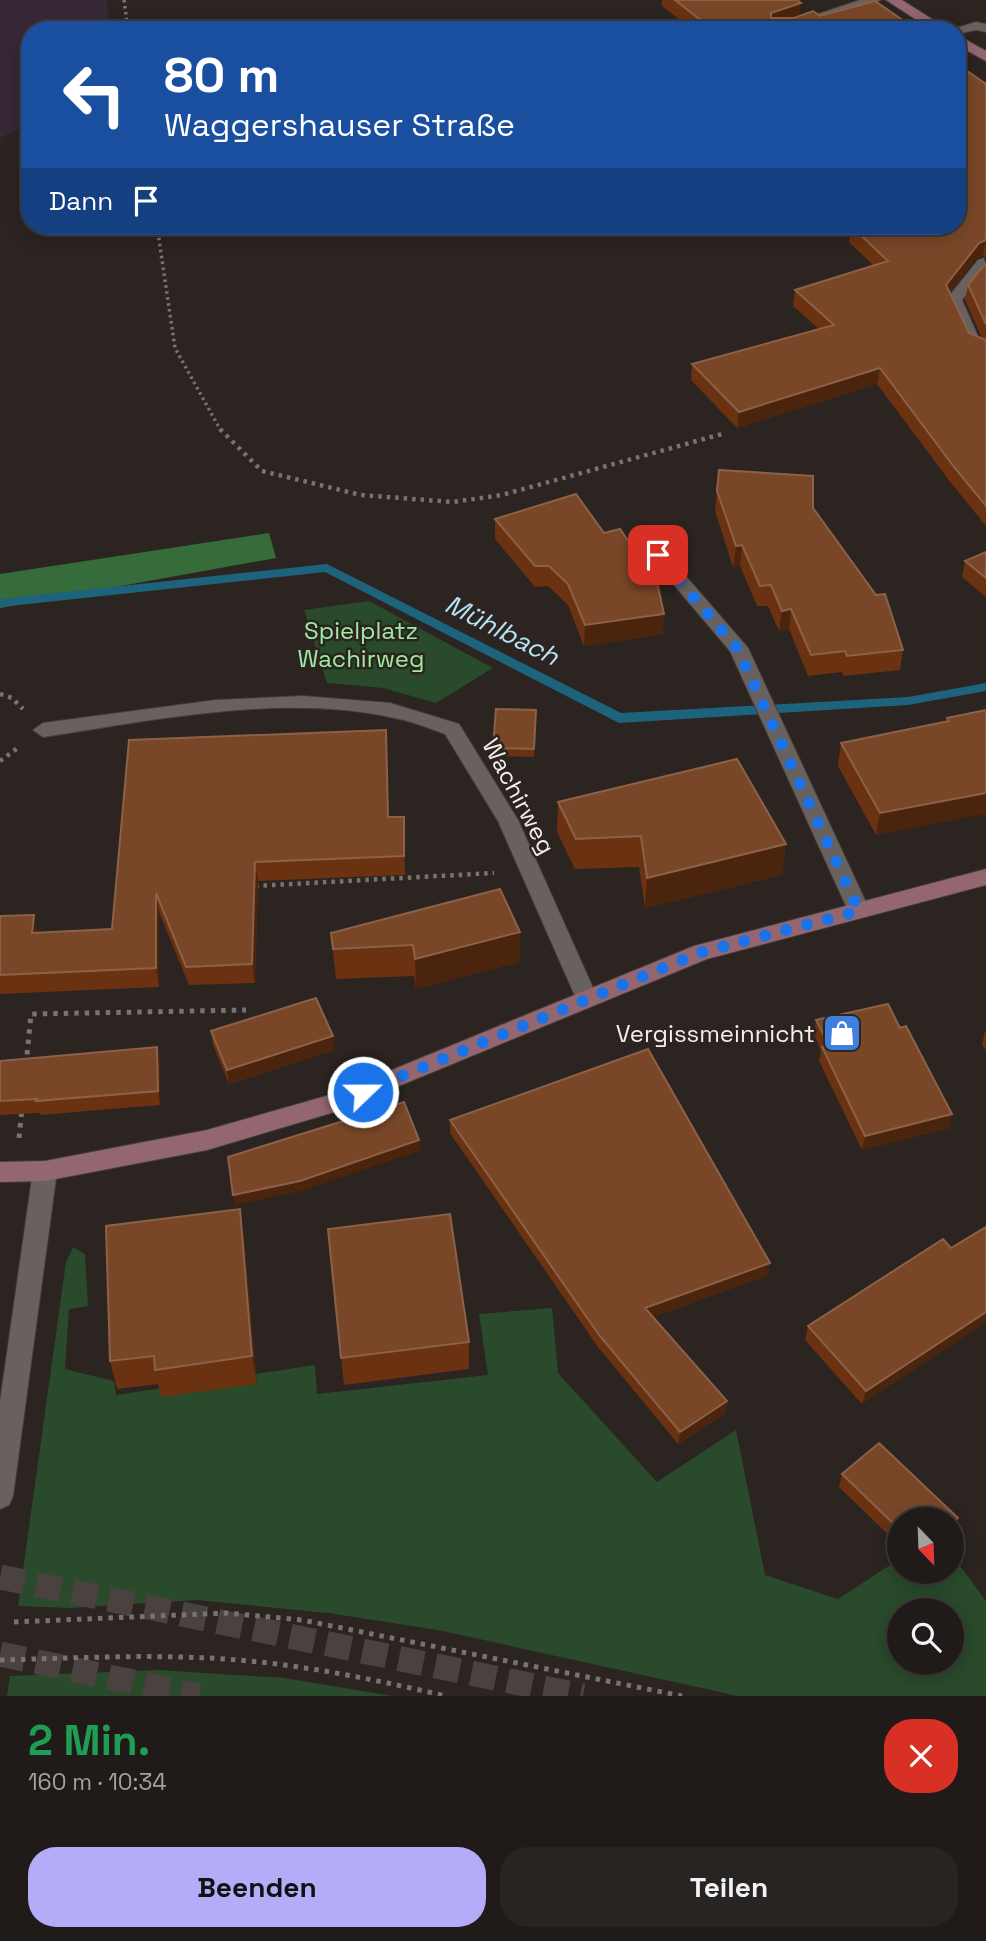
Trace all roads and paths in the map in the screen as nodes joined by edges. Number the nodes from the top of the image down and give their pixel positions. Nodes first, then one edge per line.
1 (124, 0) edge
2 (874, 0) edge
3 (894, 0) edge
4 (127, 21) edge
5 (806, 21) edge
6 (928, 21) edge
7 (966, 28) edge
8 (986, 28) edge
9 (966, 45) edge
10 (986, 57) edge
11 (158, 235) edge
12 (984, 263) edge
13 (986, 350) edge
14 (722, 434) dead end
15 (658, 555) dead end
16 (43, 730) dead end
17 (530, 871) junction
18 (986, 877) edge
19 (251, 886) edge
20 (859, 911) junction
21 (587, 999) junction
22 (246, 1010) dead end
23 (26, 1066) edge
24 (22, 1106) edge
25 (19, 1146) dead end
26 (46, 1171) junction
27 (0, 1172) edge
28 (0, 1496) edge
29 (14, 1622) dead end
30 (0, 1660) edge
31 (446, 1696) edge
32 (682, 1696) edge

1 - 4 path
2 - 5 street
3 - 6 street
7 - 8 street
9 - 10 street
11 - 14 path
12 - 13 street
15 - 20 street
16 - 17 street, Wachirweg
17 - 19 path
17 - 21 street, Wachirweg
18 - 20 street
20 - 21 street
21 - 26 street
22 - 23 path
24 - 25 path
26 - 27 street
26 - 28 street
29 - 32 path
30 - 31 path

